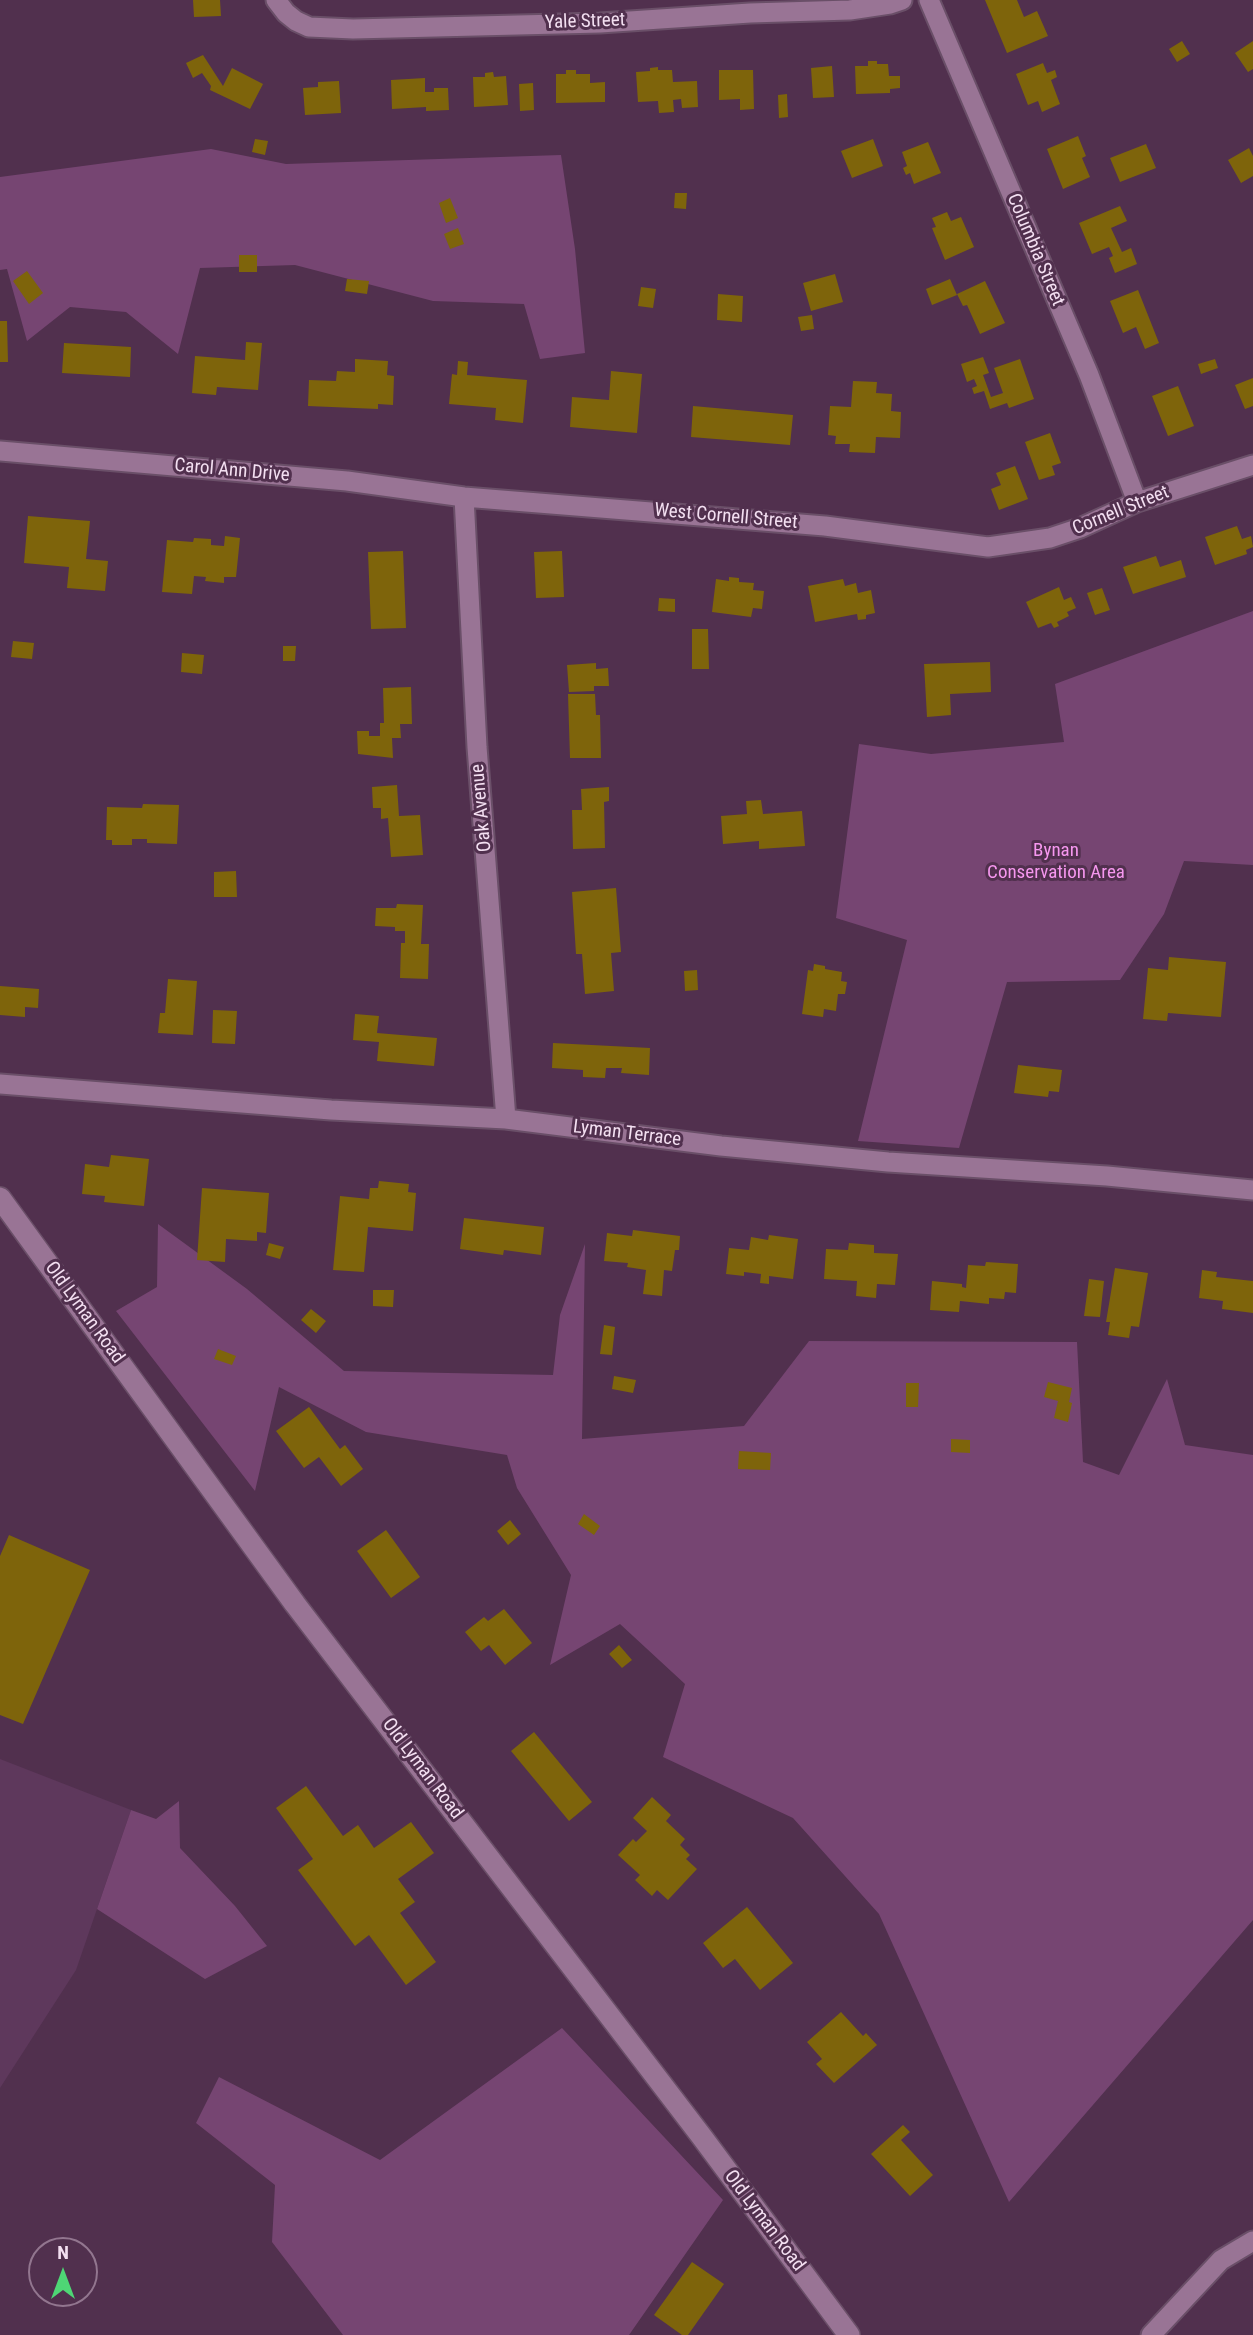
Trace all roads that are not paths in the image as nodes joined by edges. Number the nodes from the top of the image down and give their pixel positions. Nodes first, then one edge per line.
1 (276, 0) edge
2 (902, 0) edge
3 (929, 0) edge
4 (0, 451) edge
5 (1253, 465) edge
6 (464, 497) junction
7 (1137, 502) junction
8 (988, 547) joint
9 (0, 1084) edge
10 (506, 1119) junction
11 (1253, 1190) edge
12 (0, 1198) edge
13 (1253, 2241) edge
14 (849, 2335) edge
15 (1150, 2335) edge

1 - 2 street, Yale Street
3 - 7 street, Columbia Street
4 - 6 street, Carol Ann Drive
5 - 7 street, Cornell Street
6 - 8 street, West Cornell Street
6 - 10 street, Oak Avenue
7 - 8 street, Cornell Street
9 - 10 street, Lyman Terrace
10 - 11 street, Lyman Terrace
12 - 14 main road, Old Lyman Road
13 - 15 street

